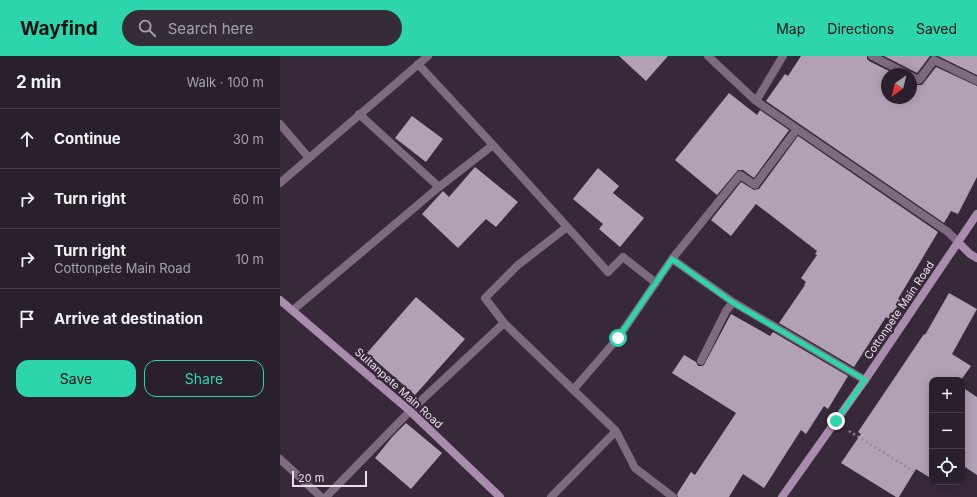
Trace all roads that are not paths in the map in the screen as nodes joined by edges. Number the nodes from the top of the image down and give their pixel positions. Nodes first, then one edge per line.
1 (428, 56) edge
2 (708, 56) edge
3 (783, 56) edge
4 (872, 56) edge
5 (418, 64) junction
6 (895, 68) edge
7 (917, 79) edge
8 (977, 81) edge
9 (756, 101) junction
10 (360, 114) junction
11 (280, 124) edge
12 (797, 129) junction
13 (494, 145) junction
14 (309, 158) junction
15 (280, 183) edge
16 (439, 187) junction
17 (977, 214) edge
18 (567, 227) junction
19 (958, 242) junction
20 (977, 258) edge
21 (672, 259) junction
22 (656, 283) junction
23 (280, 300) edge
24 (732, 302) junction
25 (293, 310) junction
26 (504, 323) junction
27 (700, 361) dead end
28 (865, 380) junction
29 (573, 390) junction
30 (410, 411) junction
31 (616, 431) junction
32 (280, 459) edge
33 (784, 496) edge
34 (321, 497) edge
35 (326, 497) edge
36 (500, 497) edge
37 (551, 497) edge
38 (672, 497) edge

1 - 5 street
2 - 9 street
3 - 9 street
4 - 6 street
5 - 10 street
5 - 13 street
7 - 8 street
9 - 12 street
10 - 14 street
10 - 16 street
11 - 14 street
12 - 19 street
12 - 21 street
13 - 16 street
13 - 18 street
14 - 15 street
16 - 25 street
17 - 19 main road, Cottonpete Main Road
18 - 22 street
18 - 26 street
19 - 20 main road
19 - 28 main road, Cottonpete Main Road
21 - 22 street
21 - 24 street
22 - 29 street
23 - 25 main road, Sultanpete Main Road
24 - 27 street
24 - 28 street
25 - 30 main road, Sultanpete Main Road
26 - 29 street
26 - 30 street
28 - 33 main road, Cottonpete Main Road
29 - 31 street
30 - 35 street
30 - 36 main road, Sultanpete Main Road
31 - 37 street
31 - 38 street
32 - 34 street

